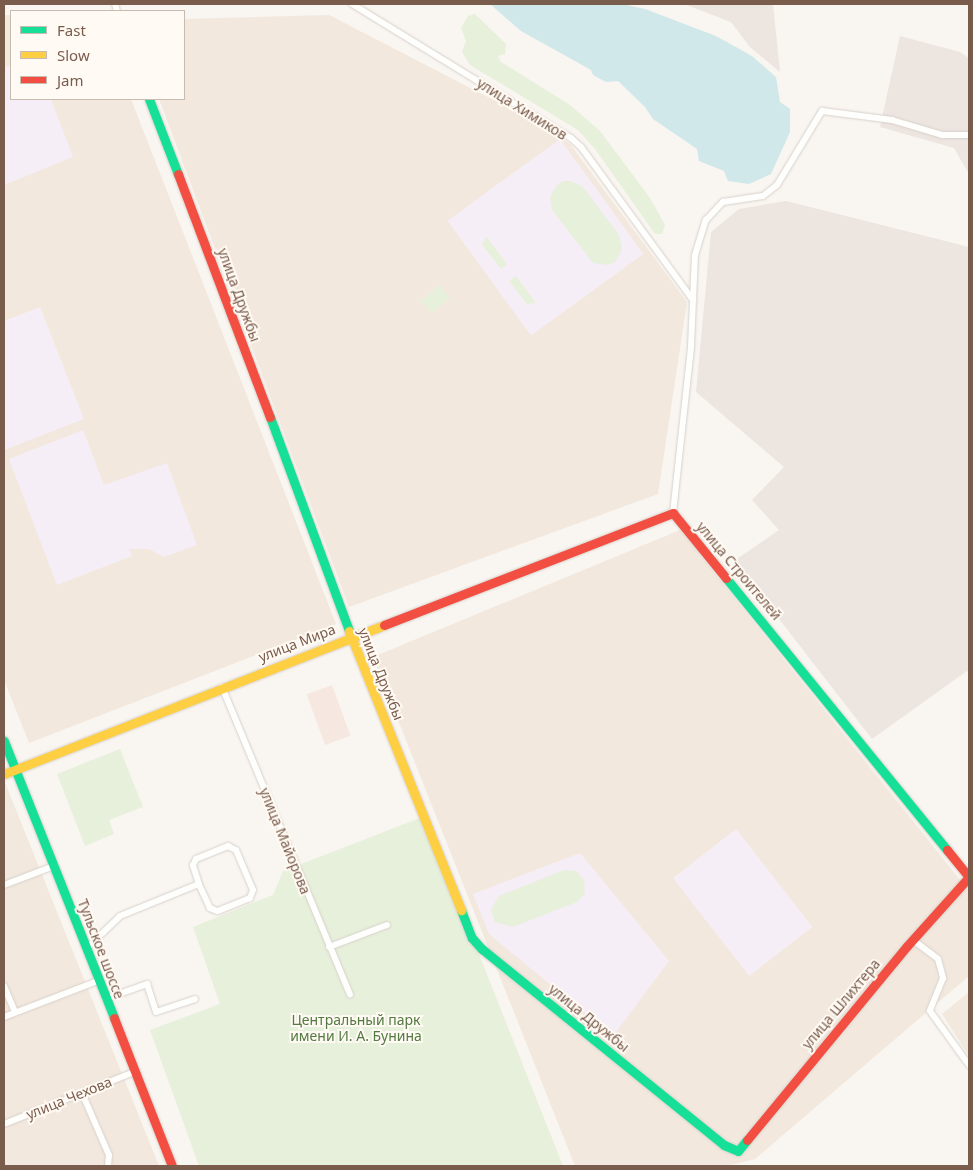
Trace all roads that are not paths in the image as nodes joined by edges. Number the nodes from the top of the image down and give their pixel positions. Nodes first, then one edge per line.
1 (352, 4) edge
2 (149, 100) edge
3 (969, 135) edge
4 (693, 300) junction
5 (673, 514) junction
6 (352, 637) junction
7 (222, 687) junction
8 (4, 741) edge
9 (15, 769) junction
10 (4, 774) edge
11 (54, 866) junction
12 (969, 878) edge
13 (199, 884) junction
14 (4, 885) edge
15 (387, 925) dead end
16 (913, 940) junction
17 (329, 947) junction
18 (86, 949) junction
19 (98, 981) junction
20 (4, 986) edge
21 (350, 994) dead end
22 (105, 999) junction
23 (195, 999) dead end
24 (15, 1012) junction
25 (4, 1017) edge
26 (969, 1065) edge
27 (134, 1072) junction
28 (82, 1093) junction
29 (4, 1124) edge
30 (738, 1152) joint
31 (108, 1166) edge
32 (172, 1166) edge

1 - 4 street, улица Химиков
2 - 6 street, улица Дружбы
3 - 4 street
4 - 5 street
5 - 6 street, улица Мира
5 - 12 street, улица Строителей
6 - 7 street, улица Мира
6 - 30 street, улица Дружбы
7 - 9 street, улица Мира
7 - 17 street, улица Майорова
8 - 9 street, Тульское шоссе
9 - 10 street, улица Мира
9 - 11 street, Тульское шоссе
11 - 14 street
11 - 18 street, Тульское шоссе
12 - 16 street, улица Шлихтера
13 - 13 street
13 - 18 street
15 - 17 street
16 - 26 street
16 - 30 street, улица Шлихтера
17 - 21 street, улица Майорова
18 - 19 street, Тульское шоссе
19 - 22 street, Тульское шоссе
19 - 24 street
20 - 24 street
22 - 23 street
22 - 27 street, Тульское шоссе
24 - 25 street
27 - 28 street, улица Чехова
27 - 32 street, Тульское шоссе
28 - 29 street, улица Чехова
28 - 31 street

